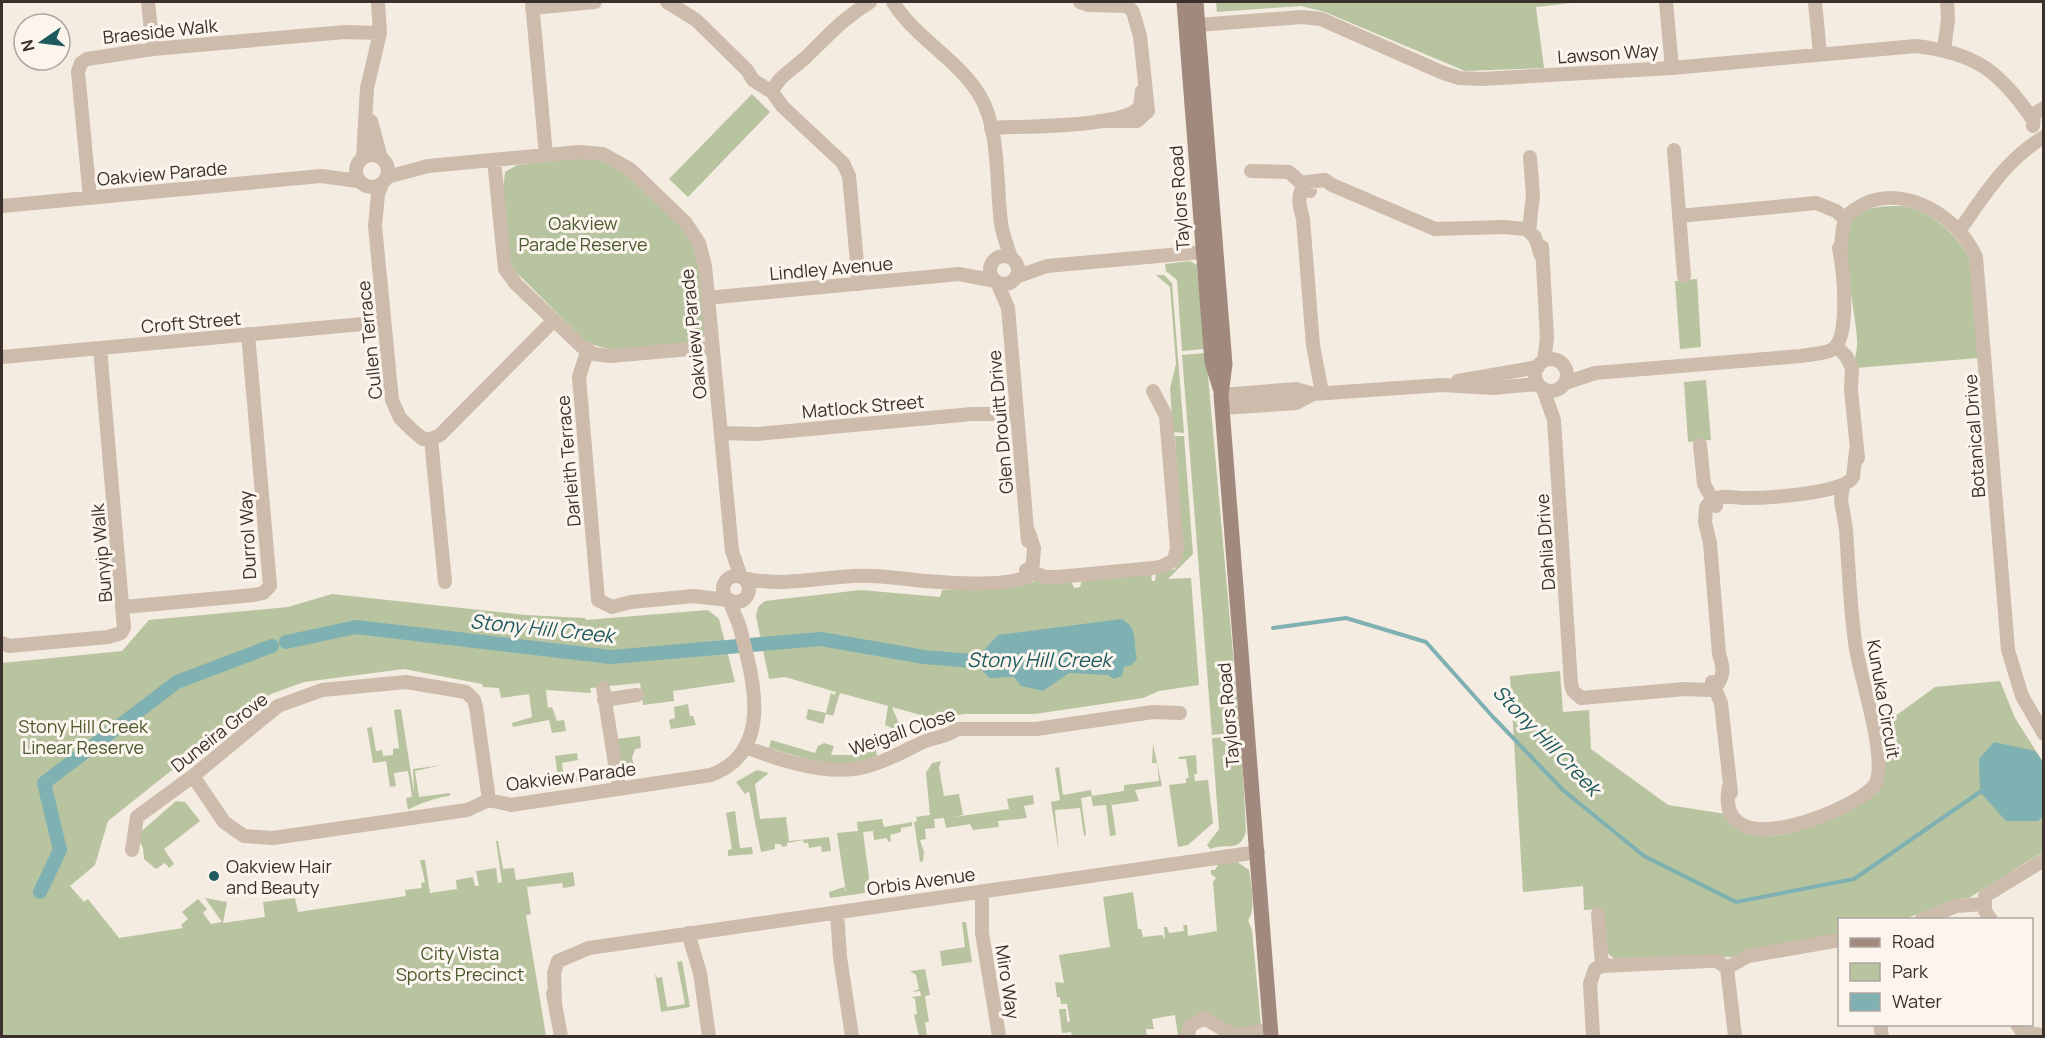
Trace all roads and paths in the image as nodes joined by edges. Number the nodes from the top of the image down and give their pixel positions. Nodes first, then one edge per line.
1 (148, 2) edge
2 (378, 2) edge
3 (595, 2) edge
4 (667, 2) edge
5 (853, 2) edge
6 (873, 2) edge
7 (893, 2) edge
8 (1080, 2) edge
9 (1135, 2) edge
10 (1184, 2) edge
11 (1196, 2) edge
12 (1666, 2) edge
13 (1815, 2) edge
14 (1947, 2) edge
15 (1106, 3) edge
16 (532, 5) edge
17 (902, 16) junction
18 (845, 17) junction
19 (1198, 25) junction
20 (380, 33) junction
21 (1140, 36) junction
22 (153, 49) junction
23 (1944, 50) junction
24 (1820, 54) junction
25 (1672, 68) junction
26 (775, 89) junction
27 (2016, 95) junction
28 (367, 105) junction
29 (2043, 108) edge
30 (2033, 122) junction
31 (992, 132) junction
32 (2043, 136) edge
33 (1674, 150) dead end
34 (2022, 150) junction
35 (546, 155) junction
36 (1530, 157) dead end
37 (382, 159) junction
38 (494, 160) junction
39 (360, 161) junction
40 (428, 166) junction
41 (1251, 171) dead end
42 (321, 176) junction
43 (384, 181) junction
44 (360, 183) junction
45 (1307, 188) junction
46 (90, 198) junction
47 (3, 206) edge
48 (1679, 216) junction
49 (1840, 216) junction
50 (375, 226) junction
51 (1954, 227) junction
52 (1530, 228) junction
53 (1210, 251) junction
54 (1004, 260) junction
55 (1047, 266) junction
56 (959, 274) junction
57 (1684, 276) dead end
58 (1015, 278) junction
59 (996, 281) junction
60 (859, 284) junction
61 (708, 298) junction
62 (1008, 308) junction
63 (554, 320) junction
64 (384, 322) junction
65 (248, 334) junction
66 (712, 347) junction
67 (100, 348) junction
68 (588, 349) junction
69 (1840, 352) junction
70 (2, 357) edge
71 (1551, 364) junction
72 (1595, 373) junction
73 (1442, 385) junction
74 (1562, 386) junction
75 (1540, 387) junction
76 (1153, 391) dead end
77 (1317, 394) junction
78 (1221, 398) junction
79 (1017, 410) junction
80 (1554, 420) junction
81 (721, 438) junction
82 (431, 439) junction
83 (1700, 446) dead end
84 (1844, 491) junction
85 (1715, 504) junction
86 (1028, 571) junction
87 (734, 579) junction
88 (445, 582) dead end
89 (781, 583) junction
90 (693, 596) junction
91 (747, 596) junction
92 (729, 601) junction
93 (124, 607) junction
94 (741, 629) junction
95 (2, 643) edge
96 (1713, 684) junction
97 (637, 695) dead end
98 (1180, 713) dead end
99 (2043, 734) edge
100 (746, 747) junction
101 (193, 776) junction
102 (619, 789) junction
103 (489, 801) junction
104 (132, 850) dead end
105 (1258, 852) junction
106 (2043, 860) edge
107 (976, 892) junction
108 (1984, 904) junction
109 (832, 912) junction
110 (1598, 914) dead end
111 (1926, 918) edge
112 (1990, 918) edge
113 (693, 933) junction
114 (1838, 940) edge
115 (1602, 966) junction
116 (1727, 968) junction
117 (2018, 1026) edge
118 (1271, 1033) edge
119 (2043, 1035) edge
120 (561, 1036) edge
121 (710, 1036) edge
122 (852, 1036) edge
123 (999, 1036) edge
124 (1187, 1036) edge
125 (1232, 1036) edge
126 (1593, 1036) edge
127 (1736, 1036) edge

1 - 22 street
2 - 20 street
3 - 16 street
4 - 26 street
5 - 18 street
6 - 17 street
6 - 18 street
7 - 17 street
8 - 15 street
9 - 21 street
10 - 53 street, Taylors Road
11 - 19 street, Taylors Road
12 - 25 street
13 - 24 street
14 - 23 street
15 - 21 street
16 - 35 street
17 - 31 street
18 - 26 street
19 - 25 street, Lawson Way
19 - 53 street, Taylors Road
20 - 22 street, Braeside Walk
20 - 28 street
21 - 31 street
22 - 46 street, Braeside Walk
23 - 24 street, Lawson Way
23 - 27 street, Lawson Way
24 - 25 street, Lawson Way
26 - 60 street
27 - 29 street, Lawson Way
27 - 30 street, Lawson Way
28 - 37 street
28 - 39 street
29 - 30 street
30 - 32 street, Lawson Way
30 - 34 street
31 - 54 street
32 - 34 street
33 - 48 street
34 - 51 street
35 - 38 street, Oakview Parade
35 - 61 street, Oakview Parade
36 - 52 street
37 - 39 street
37 - 40 street, Oakview Parade
37 - 43 street
38 - 40 street, Oakview Parade
38 - 63 street
39 - 42 street, Oakview Parade
39 - 44 street
40 - 43 street, Oakview Parade
41 - 45 street
42 - 44 street, Oakview Parade
42 - 46 street, Oakview Parade
43 - 44 street
43 - 50 street, Cullen Terrace
44 - 50 street, Cullen Terrace
45 - 52 street
45 - 77 street
46 - 47 street, Oakview Parade
48 - 49 street
48 - 57 street
49 - 51 street, Botanical Drive
49 - 69 street
50 - 64 street, Cullen Terrace
51 - 99 street, Botanical Drive
52 - 71 street
53 - 55 street, Lindley Avenue
53 - 78 street, Taylors Road
54 - 55 street, Lindley Avenue
54 - 56 street, Lindley Avenue
54 - 58 street
54 - 59 street
55 - 58 street, Lindley Avenue
56 - 59 street, Lindley Avenue
56 - 60 street, Lindley Avenue
58 - 59 street
58 - 62 street, Glen Drouitt Drive
59 - 62 street, Glen Drouitt Drive
60 - 61 street, Lindley Avenue
61 - 66 street, Oakview Parade
62 - 79 street, Glen Drouitt Drive
63 - 68 street
63 - 82 street
64 - 65 street, Croft Street
64 - 82 street, Cullen Terrace
65 - 67 street, Croft Street
65 - 93 street, Durrol Way
66 - 68 street
66 - 81 street, Oakview Parade
67 - 70 street, Croft Street
67 - 93 street, Bunyip Walk
68 - 90 street, Darleith Terrace
69 - 72 street
69 - 84 street
71 - 72 street
71 - 73 street
71 - 74 street
71 - 75 street
72 - 74 street
73 - 75 street
73 - 77 street
74 - 75 street
74 - 80 street, Dahlia Drive
75 - 80 street, Dahlia Drive
76 - 86 street
77 - 78 street
78 - 105 street, Taylors Road
79 - 81 street, Matlock Street
79 - 86 street, Glen Drouitt Drive
80 - 96 street, Dahlia Drive
81 - 87 street, Oakview Parade
82 - 88 street
83 - 85 street
84 - 85 street
84 - 96 street, Kunuka Circuit
85 - 96 street
86 - 89 street
87 - 89 street
87 - 90 street, Darleith Terrace
87 - 91 street
87 - 92 street
89 - 91 street
90 - 92 street, Darleith Terrace
91 - 92 street
91 - 94 street, Oakview Parade
92 - 94 street, Oakview Parade
93 - 95 street, Bunyip Walk
94 - 100 street, Oakview Parade
97 - 102 street
98 - 100 street, Weigall Close
100 - 102 street, Oakview Parade
101 - 103 street, Oakview Parade
101 - 103 street, Duneira Grove
101 - 104 street, Duneira Grove
102 - 103 street, Oakview Parade
105 - 107 street, Orbis Avenue
105 - 118 street, Taylors Road
106 - 108 street
107 - 109 street, Orbis Avenue
107 - 123 street, Miro Way
108 - 111 street
108 - 112 street
109 - 113 street, Orbis Avenue
109 - 122 street
110 - 115 street
113 - 120 street, Orbis Avenue
113 - 121 street
114 - 116 street
115 - 116 street
115 - 126 street
116 - 127 street
117 - 119 street
118 - 125 street
124 - 125 street

